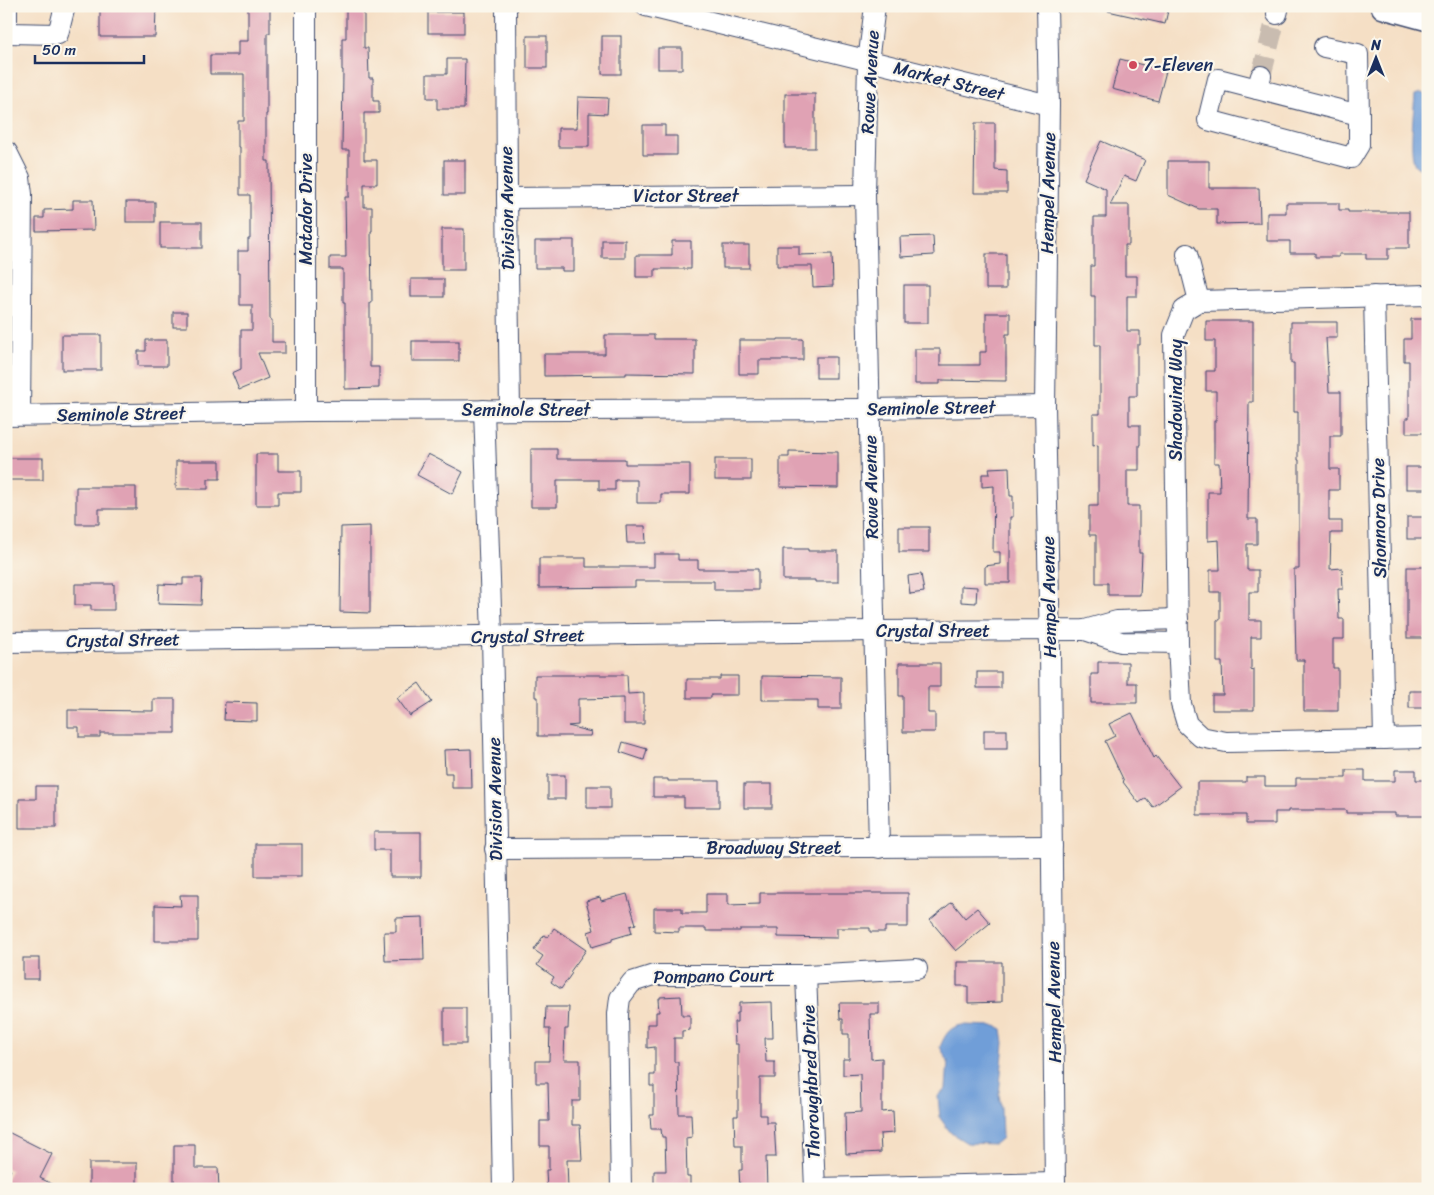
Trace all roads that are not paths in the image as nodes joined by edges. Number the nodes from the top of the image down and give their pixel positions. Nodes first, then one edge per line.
1 (7, 6) edge
2 (63, 6) edge
3 (306, 6) edge
4 (506, 6) edge
5 (646, 6) edge
6 (875, 6) edge
7 (1047, 6) edge
8 (1384, 6) edge
9 (1428, 18) edge
10 (7, 33) edge
11 (1324, 47) dead end
12 (868, 62) junction
13 (1049, 105) junction
14 (1359, 115) junction
15 (7, 152) edge
16 (864, 195) junction
17 (507, 198) junction
18 (1187, 254) dead end
19 (1428, 295) edge
20 (1374, 296) junction
21 (1200, 300) junction
22 (1045, 406) junction
23 (870, 409) junction
24 (484, 410) junction
25 (510, 410) junction
26 (306, 411) junction
27 (13, 416) edge
28 (1178, 619) junction
29 (1050, 630) junction
30 (1085, 630) junction
31 (874, 631) junction
32 (492, 636) junction
33 (6, 642) edge
34 (1178, 643) junction
35 (1428, 738) edge
36 (1384, 739) junction
37 (1052, 846) junction
38 (879, 848) junction
39 (495, 849) junction
40 (917, 969) dead end
41 (806, 975) junction
42 (1056, 1186) edge
43 (815, 1188) edge
44 (503, 1189) edge
45 (621, 1189) edge

1 - 10 street
2 - 10 street
3 - 26 street, Matador Drive
4 - 17 street, Division Avenue
5 - 12 street, Market Street
6 - 12 street, Rowe Avenue
7 - 13 street, Hempel Avenue
8 - 9 main road
11 - 14 street
12 - 13 street, Market Street
12 - 16 street, Rowe Avenue
13 - 22 street, Hempel Avenue
14 - 14 street
15 - 27 street
16 - 17 street, Victor Street
16 - 23 street, Rowe Avenue
17 - 25 street, Division Avenue
18 - 21 street
19 - 20 street
20 - 21 street
20 - 36 street, Shonnora Drive
21 - 28 street, Shadowind Way
22 - 23 street, Seminole Street
22 - 29 street, Hempel Avenue
23 - 25 street, Seminole Street
23 - 31 street, Rowe Avenue
24 - 25 street, Seminole Street
24 - 26 street, Seminole Street
24 - 32 street, Division Avenue
26 - 27 street, Seminole Street
28 - 30 street
28 - 34 street, Shadowind Way
29 - 30 street
29 - 31 street, Crystal Street
29 - 37 street, Hempel Avenue
30 - 34 street
31 - 32 street, Crystal Street
31 - 38 street, Rowe Avenue
32 - 33 street, Crystal Street
32 - 39 street, Division Avenue
34 - 36 street, Shadowind Way
35 - 36 street, Shadowind Way
37 - 38 street, Broadway Street
37 - 42 street, Hempel Avenue
38 - 39 street, Broadway Street
39 - 44 street, Division Avenue
40 - 41 street, Pompano Court
41 - 43 street, Thoroughbred Drive
41 - 45 street, Pompano Court
42 - 43 street

